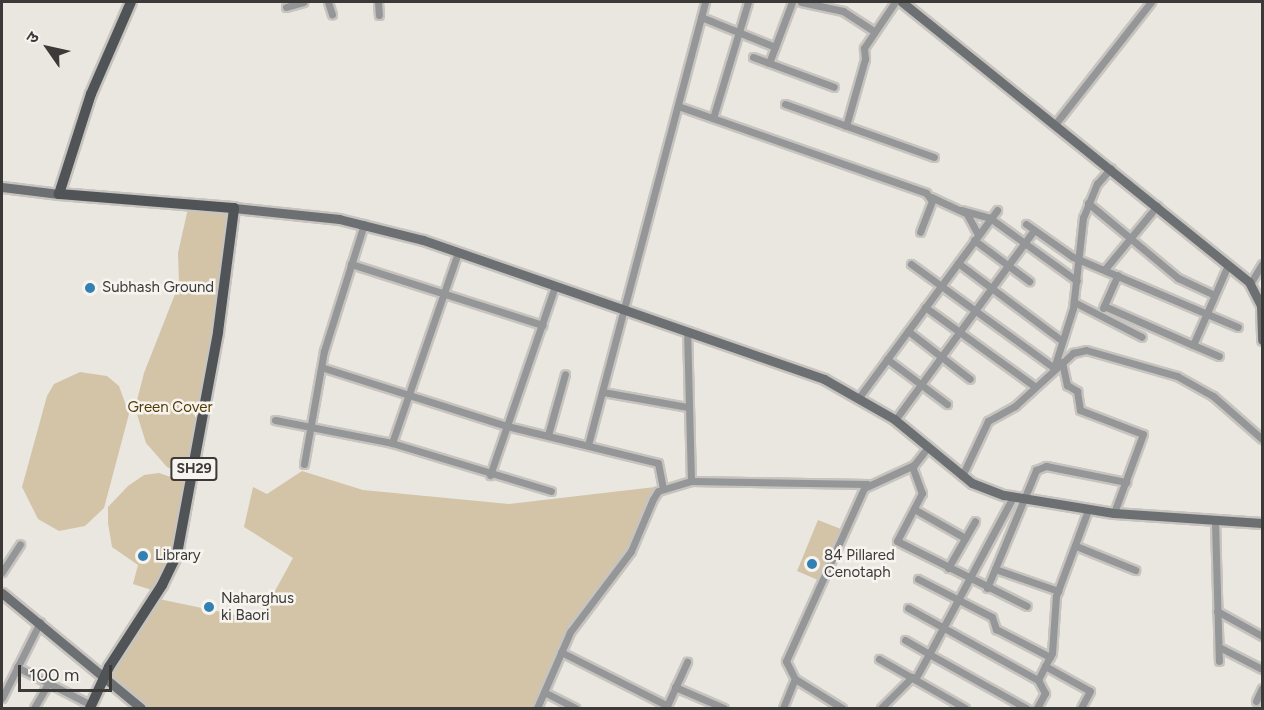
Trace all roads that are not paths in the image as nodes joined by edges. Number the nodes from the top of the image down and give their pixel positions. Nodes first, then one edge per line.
1 (131, 2) edge
2 (303, 2) edge
3 (331, 2) edge
4 (378, 2) edge
5 (705, 2) edge
6 (748, 2) edge
7 (792, 2) edge
8 (801, 2) edge
9 (895, 2) edge
10 (902, 2) edge
11 (1151, 2) edge
12 (286, 7) dead end
13 (332, 14) dead end
14 (379, 15) dead end
15 (701, 17) junction
16 (738, 32) junction
17 (875, 32) junction
18 (775, 47) junction
19 (753, 57) dead end
20 (769, 63) junction
21 (834, 87) dead end
22 (785, 104) dead end
23 (678, 106) junction
24 (713, 118) junction
25 (1056, 123) junction
26 (846, 126) junction
27 (934, 157) dead end
28 (1111, 168) junction
29 (2, 187) edge
30 (59, 194) junction
31 (931, 197) junction
32 (1089, 203) junction
33 (1157, 206) junction
34 (234, 208) junction
35 (961, 210) junction
36 (997, 210) dead end
37 (990, 218) junction
38 (364, 224) junction
39 (1026, 224) dead end
40 (1034, 230) junction
41 (920, 232) dead end
42 (976, 238) junction
43 (1131, 238) junction
44 (1024, 243) junction
45 (458, 252) junction
46 (1079, 260) junction
47 (958, 263) junction
48 (351, 264) junction
49 (912, 264) dead end
50 (1263, 264) edge
51 (1007, 265) junction
52 (1228, 265) junction
53 (1105, 269) junction
54 (1118, 275) junction
55 (1029, 281) dead end
56 (1077, 281) junction
57 (1250, 284) junction
58 (942, 285) junction
59 (555, 286) junction
60 (992, 287) junction
61 (444, 294) junction
62 (1214, 295) junction
63 (1074, 302) junction
64 (925, 307) junction
65 (975, 309) junction
66 (625, 310) junction
67 (1103, 310) junction
68 (1207, 313) junction
69 (542, 325) junction
70 (1238, 327) dead end
71 (908, 331) junction
72 (687, 332) junction
73 (960, 332) junction
74 (1142, 337) dead end
75 (1061, 340) junction
76 (1263, 340) edge
77 (1193, 345) junction
78 (1219, 356) dead end
79 (941, 357) junction
80 (888, 359) junction
81 (1062, 362) junction
82 (324, 368) junction
83 (1054, 368) junction
84 (565, 374) dead end
85 (970, 379) dead end
86 (921, 386) junction
87 (1034, 386) junction
88 (603, 392) junction
89 (408, 394) junction
90 (860, 396) junction
91 (947, 404) dead end
92 (687, 407) junction
93 (275, 420) dead end
94 (896, 420) junction
95 (507, 426) junction
96 (311, 428) junction
97 (548, 435) junction
98 (1263, 439) edge
99 (392, 443) junction
100 (588, 445) junction
101 (928, 447) junction
102 (304, 464) dead end
103 (912, 466) junction
104 (489, 475) junction
105 (962, 476) junction
106 (691, 481) junction
107 (1126, 482) junction
108 (867, 484) junction
109 (663, 489) junction
110 (551, 491) dead end
111 (1018, 498) junction
112 (914, 508) junction
113 (1088, 510) junction
114 (1114, 513) junction
115 (975, 521) dead end
116 (1215, 521) junction
117 (1263, 523) edge
118 (965, 538) junction
119 (21, 544) dead end
120 (1077, 546) junction
121 (5, 561) edge
122 (948, 568) junction
123 (995, 568) junction
124 (1135, 570) dead end
125 (2, 572) edge
126 (918, 579) dead end
127 (971, 580) junction
128 (987, 588) junction
129 (1058, 591) junction
130 (2, 593) edge
131 (959, 600) junction
132 (1027, 606) dead end
133 (908, 608) dead end
134 (1217, 611) junction
135 (40, 622) junction
136 (943, 628) junction
137 (1263, 636) edge
138 (905, 640) dead end
139 (1219, 647) junction
140 (561, 652) junction
141 (929, 654) junction
142 (1050, 657) junction
143 (879, 659) dead end
144 (1219, 661) dead end
145 (687, 662) dead end
146 (1045, 666) junction
147 (16, 667) junction
148 (1263, 669) edge
149 (105, 676) junction
150 (913, 678) junction
151 (795, 679) junction
152 (1038, 680) junction
153 (48, 684) junction
154 (675, 687) junction
155 (1263, 688) edge
156 (544, 692) junction
157 (2, 698) edge
158 (1256, 701) dead end
159 (91, 707) edge
160 (666, 707) edge
161 (34, 708) edge
162 (141, 708) edge
163 (537, 708) edge
164 (575, 708) edge
165 (724, 708) edge
166 (783, 708) edge
167 (842, 708) edge
168 (881, 708) edge
169 (965, 708) edge
170 (1026, 708) edge
171 (1037, 708) edge
172 (1081, 708) edge

1 - 30 main road
2 - 12 street
3 - 13 street
4 - 14 street
5 - 15 street
6 - 16 street
7 - 18 street
8 - 17 street
9 - 17 street
10 - 25 street
11 - 25 street
15 - 16 street
15 - 23 street
16 - 18 street
16 - 24 street
17 - 26 street
18 - 20 street
19 - 20 street
20 - 21 street
22 - 26 street
23 - 24 street
23 - 66 street
24 - 31 street
25 - 28 street
26 - 27 street
28 - 32 street
28 - 33 street
29 - 30 street
30 - 34 main road
31 - 35 street
31 - 41 street
32 - 43 street
32 - 46 street
33 - 43 street
33 - 52 street
34 - 38 street
34 - 149 main road, SH29
35 - 37 street
35 - 42 street
36 - 37 street
37 - 42 street
37 - 44 street
38 - 45 street
38 - 48 street
39 - 40 street
40 - 44 street
40 - 46 street
42 - 47 street
42 - 51 street
43 - 53 street
43 - 62 street
44 - 51 street
44 - 56 street
45 - 59 street
45 - 61 street
46 - 53 street
46 - 56 street
47 - 58 street
47 - 60 street
48 - 61 street
48 - 82 street
49 - 58 street
50 - 57 street
51 - 55 street
51 - 60 street
52 - 57 street
52 - 62 street
53 - 54 street
54 - 67 street
54 - 68 street
56 - 63 street
57 - 76 street
58 - 64 street
58 - 65 street
59 - 66 street
59 - 69 street
60 - 65 street
60 - 75 street
61 - 69 street
61 - 89 street
62 - 68 street
63 - 67 street
63 - 75 street
64 - 71 street
64 - 73 street
65 - 73 street
65 - 83 street
66 - 72 street
66 - 88 street
67 - 74 street
67 - 77 street
68 - 70 street
68 - 77 street
69 - 95 street
71 - 79 street
71 - 80 street
72 - 90 street
72 - 92 street
73 - 79 street
73 - 87 street
75 - 83 street
77 - 78 street
79 - 85 street
79 - 86 street
80 - 86 street
80 - 90 street
81 - 83 street
81 - 98 street
81 - 107 street
82 - 89 street
82 - 96 street
83 - 87 street
84 - 97 street
86 - 91 street
86 - 94 street
87 - 105 street
88 - 92 street
88 - 100 street
89 - 95 street
89 - 99 street
90 - 94 street
92 - 106 street
93 - 96 street
94 - 101 street
95 - 97 street
95 - 104 street
96 - 99 street
96 - 102 street
97 - 100 street
99 - 104 street
100 - 109 street
101 - 103 street
101 - 105 street
103 - 108 street
103 - 112 street
104 - 110 street
105 - 111 street
106 - 108 street
106 - 109 street
107 - 111 street
107 - 114 street
108 - 151 street
109 - 140 street
111 - 113 street
111 - 123 street
111 - 127 street
112 - 118 street
112 - 122 street
113 - 114 street
113 - 120 street
114 - 116 street
115 - 118 street
116 - 117 street
116 - 134 street
118 - 122 street
119 - 121 street
120 - 124 street
120 - 129 street
121 - 125 street
122 - 127 street
123 - 128 street
123 - 129 street
126 - 131 street
127 - 128 street
127 - 131 street
128 - 132 street
129 - 142 street
130 - 135 street
131 - 136 street
131 - 142 street
133 - 136 street
134 - 137 street
134 - 139 street
135 - 147 street
135 - 149 street
136 - 141 street
136 - 152 street
138 - 141 street
139 - 144 street
139 - 148 street
140 - 156 street
140 - 160 street
141 - 150 street
141 - 170 street
142 - 146 street
143 - 150 street
145 - 154 street
146 - 152 street
146 - 172 street
147 - 153 street
147 - 157 street
149 - 159 main road, SH29
149 - 162 street
150 - 168 street
150 - 169 street
151 - 166 street
151 - 167 street
152 - 171 street
153 - 159 street
153 - 161 street
154 - 160 street
154 - 165 street
155 - 158 street
156 - 163 street
156 - 164 street

